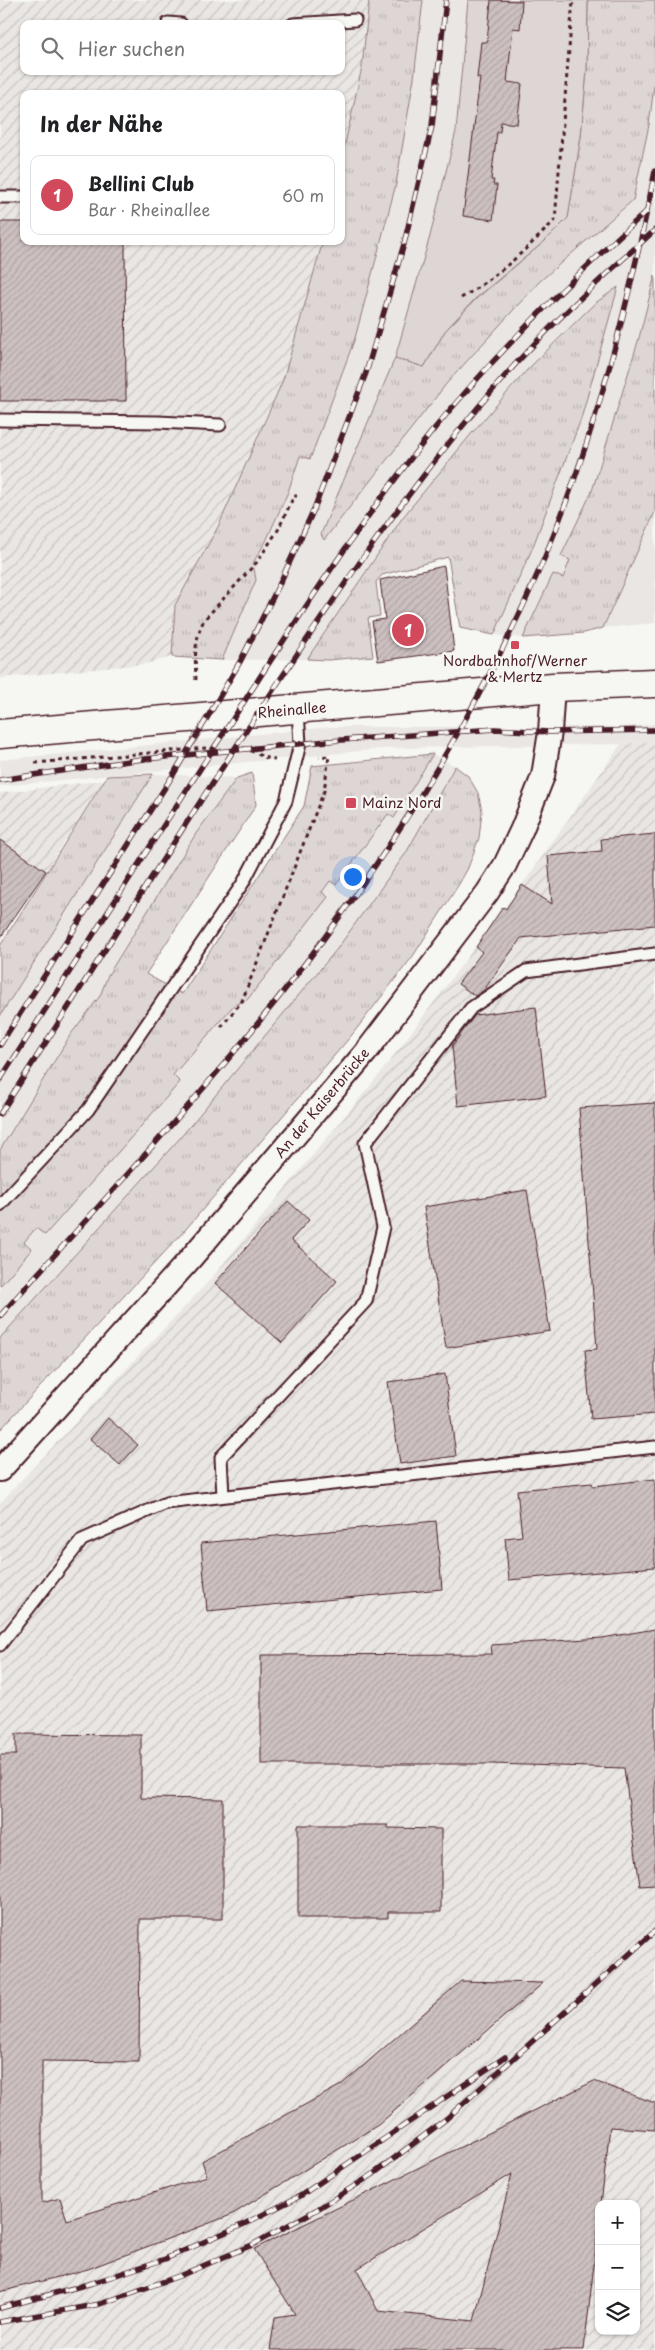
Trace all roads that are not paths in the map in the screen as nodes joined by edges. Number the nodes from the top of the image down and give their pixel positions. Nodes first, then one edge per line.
1 (356, 20) dead end
2 (345, 21) edge
3 (0, 197) edge
4 (20, 197) edge
5 (0, 420) edge
6 (220, 426) dead end
7 (655, 671) edge
8 (655, 683) edge
9 (584, 684) junction
10 (553, 687) junction
11 (298, 710) junction
12 (0, 734) edge
13 (655, 954) edge
14 (0, 1205) edge
15 (655, 1447) edge
16 (0, 1470) edge
17 (223, 1496) junction
18 (0, 1645) edge

1 - 2 lane
3 - 4 lane
5 - 6 lane
7 - 9 main road, Rheinallee
8 - 9 main road, Rheinallee
9 - 10 main road, Rheinallee
10 - 11 main road, Rheinallee
10 - 16 street, An der Kaiserbrücke
11 - 12 main road, Rheinallee
11 - 14 lane
13 - 17 lane
15 - 17 lane
17 - 18 lane

